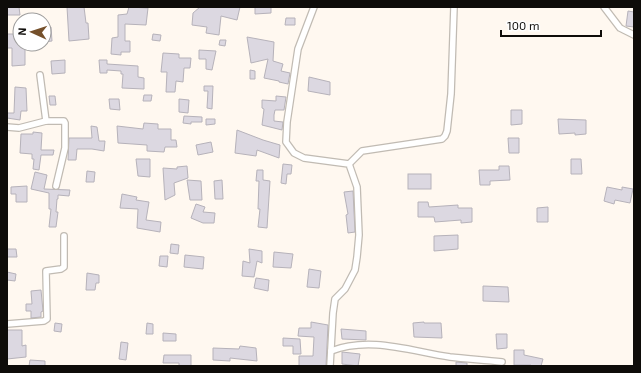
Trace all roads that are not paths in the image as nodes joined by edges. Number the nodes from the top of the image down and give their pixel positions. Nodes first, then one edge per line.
1 (314, 7) edge
2 (454, 7) edge
3 (604, 7) edge
4 (634, 35) edge
5 (40, 75) dead end
6 (46, 121) junction
7 (7, 128) edge
8 (349, 164) junction
9 (56, 186) dead end
10 (64, 236) dead end
11 (7, 324) edge
12 (331, 351) junction
13 (502, 362) dead end
14 (330, 366) edge

1 - 8 street
2 - 8 street
3 - 4 street
5 - 6 street
6 - 7 street
6 - 9 street
8 - 12 street
10 - 11 street
12 - 13 street
12 - 14 street

